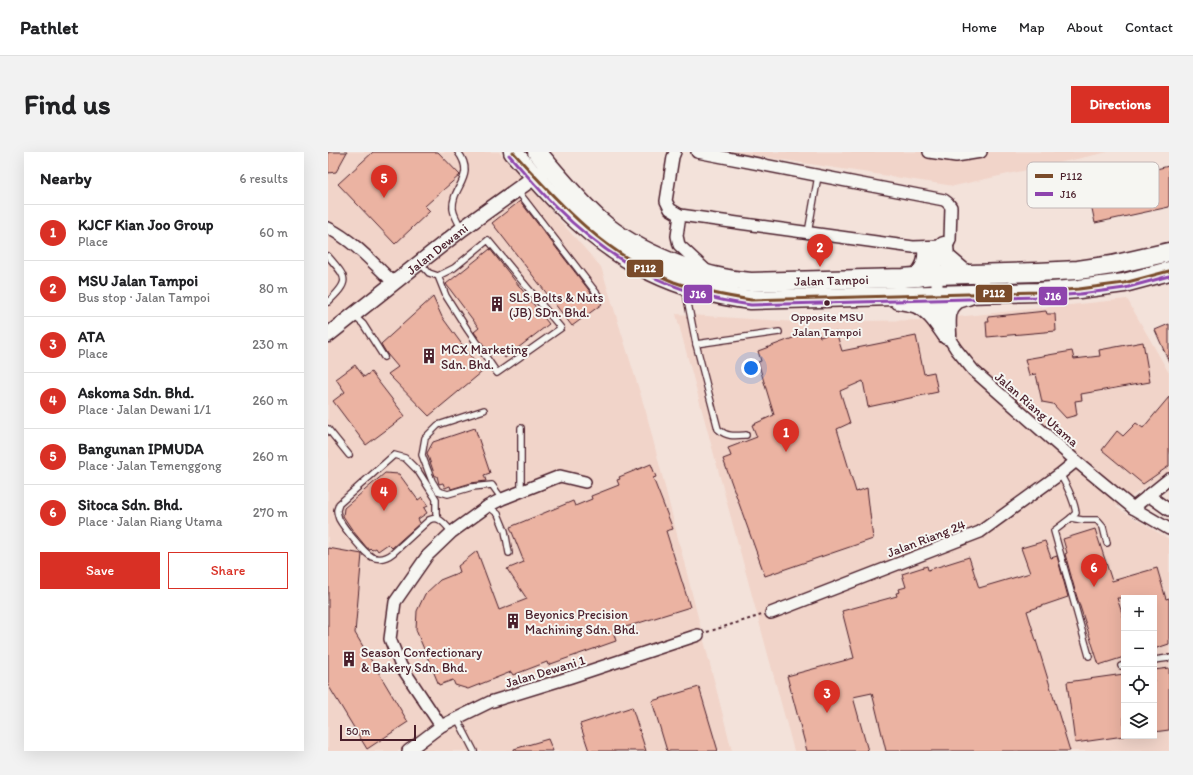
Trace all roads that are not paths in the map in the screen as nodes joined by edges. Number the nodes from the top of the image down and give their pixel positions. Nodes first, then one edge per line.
1 (458, 152) edge
2 (513, 152) edge
3 (537, 152) edge
4 (675, 152) edge
5 (697, 152) edge
6 (929, 152) edge
7 (981, 152) edge
8 (550, 166) junction
9 (818, 176) junction
10 (535, 177) junction
11 (516, 189) junction
12 (680, 216) junction
13 (328, 228) edge
14 (462, 229) junction
15 (808, 233) junction
16 (944, 246) junction
17 (920, 249) junction
18 (1169, 252) edge
19 (328, 256) edge
20 (420, 263) junction
21 (1169, 271) edge
22 (965, 274) junction
23 (936, 275) junction
24 (438, 276) junction
25 (712, 276) junction
26 (918, 277) junction
27 (394, 284) junction
28 (684, 285) junction
29 (937, 294) junction
30 (973, 294) junction
31 (598, 295) dead end
32 (886, 297) junction
33 (328, 302) edge
34 (353, 315) junction
35 (779, 332) dead end
36 (328, 335) edge
37 (947, 336) junction
38 (696, 344) junction
39 (384, 357) dead end
40 (484, 410) dead end
41 (521, 428) dead end
42 (328, 429) edge
43 (746, 435) dead end
44 (349, 455) dead end
45 (1076, 461) junction
46 (1060, 474) junction
47 (1169, 478) edge
48 (585, 482) dead end
49 (521, 491) junction
50 (1148, 495) junction
51 (502, 499) junction
52 (488, 506) junction
53 (1133, 508) junction
54 (1169, 510) edge
55 (438, 518) junction
56 (1071, 518) junction
57 (1169, 529) edge
58 (452, 532) junction
59 (1107, 543) dead end
60 (509, 553) dead end
61 (771, 613) road end
62 (698, 635) road end
63 (1089, 656) dead end
64 (1169, 658) edge
65 (1157, 660) edge
66 (457, 718) junction
67 (441, 726) junction
68 (408, 751) edge
69 (474, 751) edge

1 - 14 lane
2 - 10 main road, Jalan Tampoi
3 - 8 main road, Jalan Tampoi
4 - 12 street
5 - 9 street
6 - 7 street
8 - 10 street, Jalan Dewani
8 - 25 main road, Jalan Tampoi
9 - 15 lane
9 - 16 street
10 - 11 street, Jalan Dewani
10 - 28 main road, Jalan Tampoi
11 - 14 street, Jalan Dewani
11 - 31 lane
12 - 15 street
12 - 25 street
13 - 27 street
14 - 20 street, Jalan Dewani
15 - 17 street
16 - 17 street
16 - 22 main road
17 - 23 street, Jalan Riang Utama
17 - 26 main road
18 - 22 main road, Jalan Tampoi
19 - 33 lane
20 - 24 lane
20 - 27 street, Jalan Dewani
21 - 30 main road, Jalan Tampoi
22 - 23 main road, Jalan Tampoi
23 - 26 main road, Jalan Tampoi
23 - 29 street, Jalan Riang Utama
24 - 24 lane
25 - 26 main road, Jalan Tampoi
27 - 34 street, Jalan Dewani
28 - 32 main road, Jalan Tampoi
28 - 38 lane
29 - 30 main road, Jalan Tampoi
29 - 32 main road, Jalan Tampoi
29 - 37 street, Jalan Riang Utama
30 - 37 main road
32 - 37 main road
34 - 36 street, Jalan Dewani
34 - 39 lane
35 - 38 lane
37 - 45 street, Jalan Riang Utama
38 - 43 lane
40 - 51 lane
41 - 49 lane
42 - 44 lane
45 - 46 street, Jalan Riang 24
45 - 53 street, Jalan Riang Utama
46 - 56 lane
46 - 61 street, Jalan Riang 24
47 - 50 street
48 - 49 street
49 - 51 street
50 - 53 street
50 - 54 street
51 - 52 street
52 - 58 street
52 - 60 lane
53 - 57 street, Jalan Riang Utama
55 - 55 lane
55 - 58 lane
56 - 59 lane
56 - 63 lane
58 - 67 street
62 - 66 street, Jalan Dewani 1
64 - 65 lane
66 - 67 street, Jalan Dewani 1
66 - 69 lane
67 - 68 street, Jalan Dewani 1

